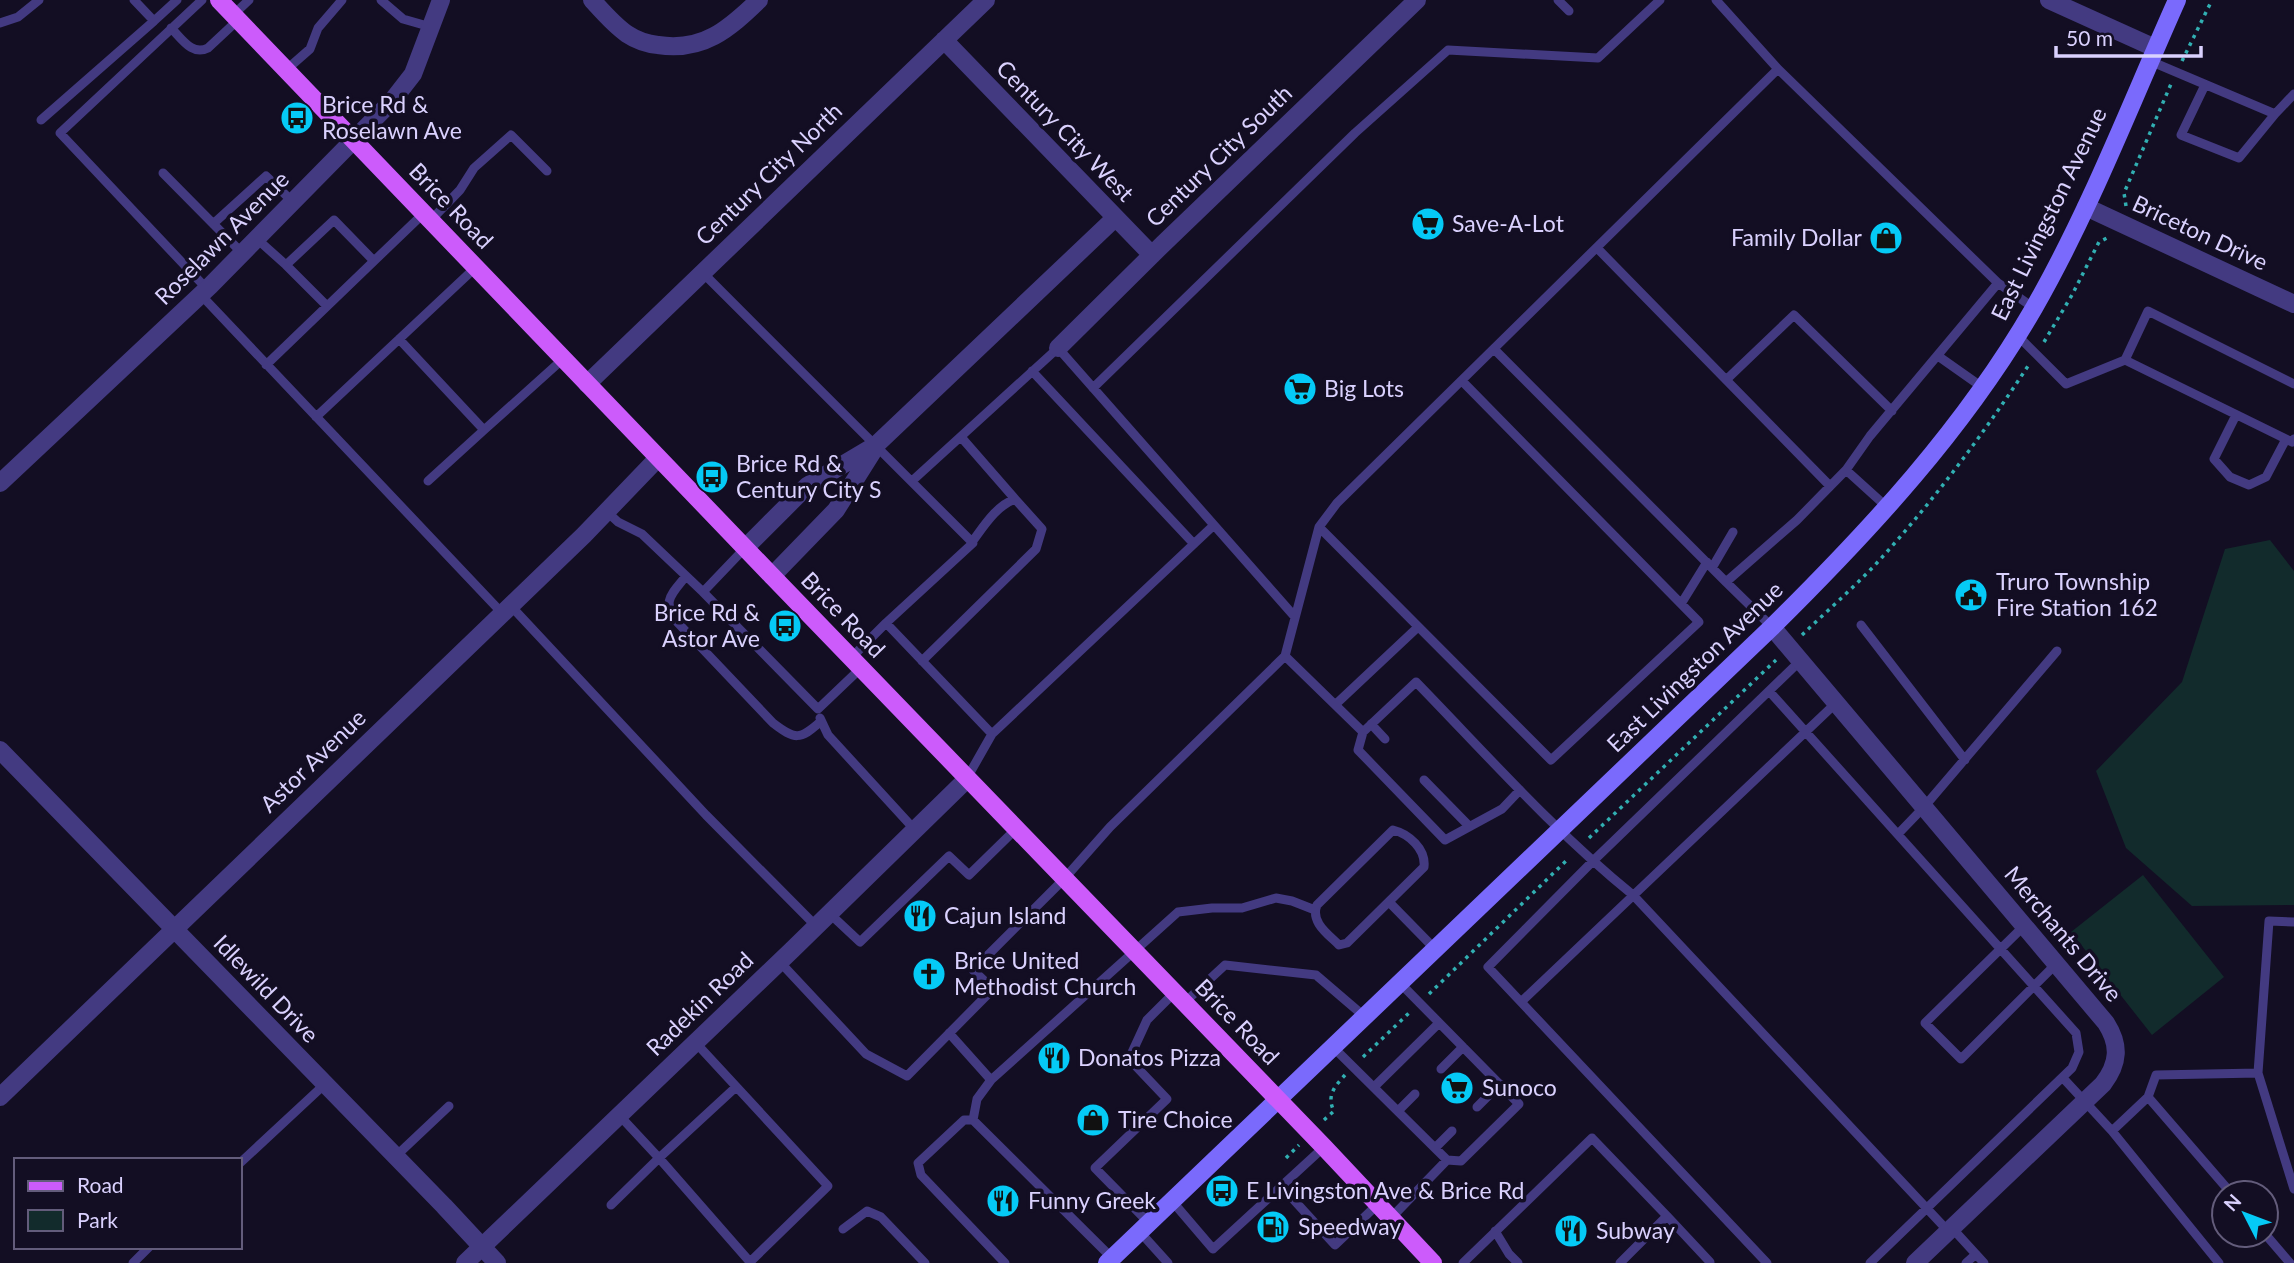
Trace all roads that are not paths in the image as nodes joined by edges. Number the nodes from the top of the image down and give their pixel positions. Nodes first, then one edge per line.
1 (39, 0) edge
2 (134, 0) edge
3 (177, 0) edge
4 (202, 0) edge
5 (219, 0) edge
6 (249, 0) edge
7 (342, 0) edge
8 (381, 0) edge
9 (441, 0) edge
10 (592, 0) edge
11 (759, 0) edge
12 (986, 0) edge
13 (1417, 0) edge
14 (1558, 0) edge
15 (1660, 0) edge
16 (1716, 0) edge
17 (2049, 0) edge
18 (2177, 0) edge
19 (1569, 11) dead end
20 (236, 17) junction
21 (154, 21) junction
22 (0, 23) edge
23 (431, 27) junction
24 (172, 28) junction
25 (944, 40) junction
26 (2153, 54) junction
27 (1778, 69) junction
28 (286, 70) junction
29 (2205, 85) junction
30 (2294, 94) edge
31 (2275, 114) junction
32 (41, 120) dead end
33 (354, 141) junction
34 (547, 171) dead end
35 (163, 173) dead end
36 (294, 203) junction
37 (2086, 207) junction
38 (427, 217) junction
39 (1115, 218) junction
40 (213, 224) junction
41 (257, 239) junction
42 (1597, 248) junction
43 (243, 254) junction
44 (1152, 255) junction
45 (374, 261) junction
46 (286, 265) junction
47 (476, 267) junction
48 (702, 272) junction
49 (1998, 283) junction
50 (204, 292) junction
51 (2294, 304) edge
52 (327, 306) junction
53 (2034, 308) junction
54 (2017, 335) junction
55 (399, 340) junction
56 (1058, 348) junction
57 (1494, 349) junction
58 (1938, 356) junction
59 (563, 359) junction
60 (2125, 360) junction
61 (266, 365) junction
62 (1032, 371) junction
63 (1462, 380) junction
64 (1726, 380) junction
65 (587, 384) junction
66 (2294, 384) edge
67 (1982, 387) junction
68 (1093, 388) junction
69 (1892, 411) junction
70 (2236, 415) junction
71 (316, 417) junction
72 (484, 430) junction
73 (961, 437) junction
74 (2290, 439) edge
75 (876, 445) junction
76 (658, 458) junction
77 (1846, 470) junction
78 (428, 481) dead end
79 (912, 481) junction
80 (0, 483) edge
81 (1830, 486) junction
82 (1015, 499) junction
83 (1888, 508) junction
84 (606, 511) junction
85 (1214, 525) junction
86 (1319, 527) junction
87 (1733, 533) dead end
88 (972, 542) junction
89 (1194, 544) junction
90 (745, 548) junction
91 (1710, 565) junction
92 (686, 576) junction
93 (772, 576) junction
94 (1727, 582) junction
95 (703, 592) junction
96 (1681, 604) junction
97 (506, 610) junction
98 (1295, 617) junction
99 (886, 623) junction
100 (1861, 625) dead end
101 (1418, 627) junction
102 (1772, 627) junction
103 (2057, 651) dead end
104 (1285, 656) junction
105 (922, 661) junction
106 (1801, 661) junction
107 (856, 663) junction
108 (1769, 691) junction
109 (1836, 703) junction
110 (1335, 704) junction
111 (818, 709) junction
112 (821, 722) junction
113 (1371, 724) junction
114 (1804, 731) junction
115 (1363, 732) junction
116 (992, 734) junction
117 (1385, 739) dead end
118 (0, 750) edge
119 (1965, 760) junction
120 (967, 779) junction
121 (1424, 780) dead end
122 (1520, 790) junction
123 (1924, 807) junction
124 (1469, 826) junction
125 (1016, 829) junction
126 (915, 830) junction
127 (1559, 831) junction
128 (1898, 834) junction
129 (1592, 862) junction
130 (1064, 879) junction
131 (1633, 895) junction
132 (1388, 902) junction
133 (1315, 910) junction
134 (823, 919) junction
135 (2294, 922) edge
136 (2024, 926) junction
137 (173, 929) junction
138 (2001, 948) junction
139 (1435, 949) junction
140 (1134, 951) junction
141 (779, 961) junction
142 (2056, 964) junction
143 (1400, 983) junction
144 (2034, 986) junction
145 (1179, 998) junction
146 (1521, 1002) junction
147 (1365, 1017) junction
148 (1440, 1023) junction
149 (949, 1033) junction
150 (695, 1042) junction
151 (1333, 1047) junction
152 (1463, 1047) junction
153 (1441, 1069) dead end
154 (2258, 1073) junction
155 (2063, 1078) junction
156 (991, 1080) junction
157 (325, 1084) junction
158 (1500, 1084) junction
159 (736, 1087) junction
160 (1374, 1087) junction
161 (1416, 1094) dead end
162 (0, 1097) edge
163 (2148, 1097) junction
164 (1278, 1099) junction
165 (2084, 1101) junction
166 (449, 1106) dead end
167 (1477, 1107) dead end
168 (1398, 1111) junction
169 (619, 1115) junction
170 (973, 1120) junction
171 (1452, 1131) dead end
172 (2112, 1131) junction
173 (1324, 1147) junction
174 (1435, 1148) junction
175 (396, 1156) junction
176 (659, 1158) junction
177 (1447, 1160) junction
178 (242, 1161) edge
179 (2219, 1179) edge
180 (1282, 1187) junction
181 (2294, 1189) edge
182 (1171, 1201) junction
183 (611, 1205) dead end
184 (1377, 1205) junction
185 (1927, 1209) junction
186 (1667, 1216) junction
187 (1390, 1219) junction
188 (1144, 1228) junction
189 (844, 1229) dead end
190 (1950, 1230) junction
191 (1495, 1231) junction
192 (482, 1247) junction
193 (147, 1249) edge
194 (2278, 1249) edge
195 (1976, 1254) junction
196 (1110, 1261) edge
197 (1710, 1262) edge
198 (133, 1263) edge
199 (465, 1263) edge
200 (497, 1263) edge
201 (925, 1263) edge
202 (1005, 1263) edge
203 (1168, 1263) edge
204 (1432, 1263) edge
205 (1463, 1263) edge
206 (1518, 1263) edge
207 (1620, 1263) edge
208 (1767, 1263) edge
209 (1870, 1263) edge
210 (1915, 1263) edge
211 (1966, 1263) edge
212 (1984, 1263) edge
213 (2218, 1263) edge
214 (2290, 1263) edge

1 - 22 lane
2 - 21 lane
3 - 21 lane
4 - 24 lane
5 - 20 main road, Brice Road
6 - 20 lane
7 - 28 lane
8 - 23 lane
9 - 23 street, Roselawn Avenue
10 - 11 street
12 - 25 street, Century City North
13 - 44 street, Century City South
14 - 19 lane
15 - 68 lane
16 - 27 lane
17 - 26 street
18 - 26 main road, East Livingston Avenue
20 - 24 lane
20 - 28 main road, Brice Road
21 - 32 lane
23 - 33 street, Roselawn Avenue
24 - 50 lane
25 - 39 street, Century City West
25 - 48 street, Century City North
26 - 29 lane
26 - 37 main road, East Livingston Avenue
27 - 42 lane
27 - 49 lane
28 - 33 main road, Brice Road
29 - 31 lane
29 - 31 lane
30 - 31 lane
33 - 36 street, Roselawn Avenue
33 - 38 main road, Brice Road
34 - 38 lane
35 - 40 lane
36 - 40 lane
36 - 41 street, Roselawn Avenue
37 - 51 street, Briceton Drive
37 - 53 main road, East Livingston Avenue
38 - 45 lane
38 - 47 main road, Brice Road
39 - 44 street, Century City West
39 - 75 street, Century City South
40 - 43 lane
41 - 43 street, Roselawn Avenue
41 - 46 lane
42 - 57 lane
42 - 64 lane
43 - 50 street, Roselawn Avenue
44 - 56 street, Century City South
45 - 46 lane
45 - 52 lane
46 - 52 lane
47 - 55 lane
47 - 59 main road, Brice Road
48 - 65 street, Century City North
48 - 75 lane
49 - 53 lane
49 - 58 lane
50 - 61 lane
50 - 80 street, Roselawn Avenue
52 - 61 lane
53 - 54 main road, East Livingston Avenue
54 - 60 lane
54 - 67 main road, East Livingston Avenue
55 - 71 lane
55 - 72 lane
56 - 62 lane
56 - 68 lane
57 - 63 lane
57 - 91 lane
58 - 67 lane
58 - 69 lane
59 - 65 main road, Brice Road
59 - 72 lane
60 - 66 lane
60 - 70 lane
61 - 71 lane
62 - 73 lane
62 - 89 lane
63 - 86 lane
63 - 96 lane
64 - 69 lane
64 - 81 lane
65 - 76 main road, Brice Road
67 - 83 main road, East Livingston Avenue
68 - 85 lane
69 - 77 lane
70 - 74 lane
70 - 74 lane
71 - 97 lane
72 - 78 lane
73 - 79 lane
73 - 82 lane
75 - 79 lane
75 - 90 street, Century City South
75 - 93 street, Century City South
76 - 84 street, Astor Avenue
76 - 90 main road, Brice Road
77 - 81 lane
77 - 83 lane
79 - 88 lane
81 - 94 lane
82 - 88 lane
82 - 105 lane
83 - 102 main road, East Livingston Avenue
84 - 92 lane
84 - 97 street, Astor Avenue
85 - 89 lane
85 - 98 lane
86 - 98 lane
86 - 101 lane
87 - 91 lane
88 - 99 lane
89 - 116 lane
90 - 93 main road, Brice Road
90 - 95 lane
91 - 94 lane
91 - 96 lane
92 - 95 lane
92 - 112 lane
93 - 107 main road, Brice Road
94 - 102 lane
95 - 111 lane
96 - 101 lane
97 - 134 lane
97 - 137 street, Astor Avenue
98 - 104 lane
99 - 105 lane
99 - 107 lane
100 - 119 lane
101 - 110 lane
102 - 106 street, Merchants Drive
102 - 127 main road, East Livingston Avenue
103 - 119 lane
104 - 110 lane
104 - 130 lane
105 - 116 lane
106 - 108 lane
106 - 109 street, Merchants Drive
107 - 111 lane
107 - 120 main road, Brice Road
108 - 114 lane
108 - 129 lane
109 - 114 lane
109 - 123 street, Merchants Drive
110 - 115 lane
111 - 112 lane
112 - 126 lane
113 - 115 lane
113 - 117 lane
113 - 122 lane
114 - 128 lane
114 - 131 lane
115 - 124 lane
116 - 120 lane
118 - 137 street, Idlewild Drive
119 - 123 lane
120 - 125 main road, Brice Road
120 - 126 street, Radekin Road
121 - 124 lane
122 - 124 lane
122 - 127 lane
123 - 128 lane
123 - 136 street, Merchants Drive
125 - 130 main road, Brice Road
125 - 134 lane
126 - 134 street, Radekin Road
127 - 129 lane
127 - 139 main road, East Livingston Avenue
128 - 138 lane
129 - 131 lane
129 - 146 lane
130 - 140 main road, Brice Road
130 - 149 lane
131 - 146 lane
131 - 185 lane
132 - 133 lane
132 - 133 lane
132 - 139 lane
133 - 140 lane
134 - 141 street, Radekin Road
135 - 154 lane
136 - 138 lane
136 - 142 street, Merchants Drive
137 - 157 street, Idlewild Drive
137 - 162 street, Astor Avenue
138 - 144 lane
138 - 144 lane
139 - 143 main road, East Livingston Avenue
140 - 145 main road, Brice Road
140 - 156 lane
141 - 149 lane
141 - 150 street, Radekin Road
142 - 144 lane
142 - 165 street, Merchants Drive
143 - 147 main road, East Livingston Avenue
143 - 148 lane
144 - 155 lane
145 - 147 lane
145 - 164 main road, Brice Road
145 - 188 lane
146 - 208 lane
147 - 151 main road, East Livingston Avenue
148 - 152 lane
148 - 160 lane
149 - 156 lane
150 - 159 lane
150 - 169 street, Radekin Road
151 - 160 lane
151 - 164 main road, East Livingston Avenue
152 - 153 lane
152 - 158 lane
154 - 163 lane
154 - 181 lane
155 - 165 lane
155 - 185 lane
156 - 170 lane
157 - 175 street, Idlewild Drive
157 - 178 lane
158 - 167 lane
158 - 177 lane
159 - 176 lane
159 - 176 lane
160 - 168 lane
161 - 168 lane
163 - 172 lane
163 - 179 lane
164 - 173 main road, Brice Road
164 - 182 main road, East Livingston Avenue
165 - 172 lane
165 - 190 street, Merchants Drive
166 - 175 lane
168 - 174 lane
169 - 176 lane
169 - 192 street, Radekin Road
170 - 196 lane
170 - 202 lane
171 - 174 lane
172 - 213 lane
173 - 180 lane
173 - 184 main road, Brice Road
174 - 177 lane
175 - 192 street, Idlewild Drive
176 - 183 lane
177 - 187 lane
180 - 182 lane
180 - 184 lane
182 - 188 main road, East Livingston Avenue
184 - 187 main road, Brice Road
185 - 190 lane
185 - 209 lane
186 - 191 lane
186 - 197 lane
186 - 207 lane
187 - 204 main road, Brice Road
188 - 196 main road, East Livingston Avenue
188 - 203 lane
189 - 201 lane
190 - 195 lane
190 - 210 street, Merchants Drive
191 - 205 lane
191 - 206 lane
192 - 199 street, Radekin Road
192 - 200 street, Idlewild Drive
193 - 198 lane
194 - 214 lane
195 - 211 lane
195 - 212 lane

